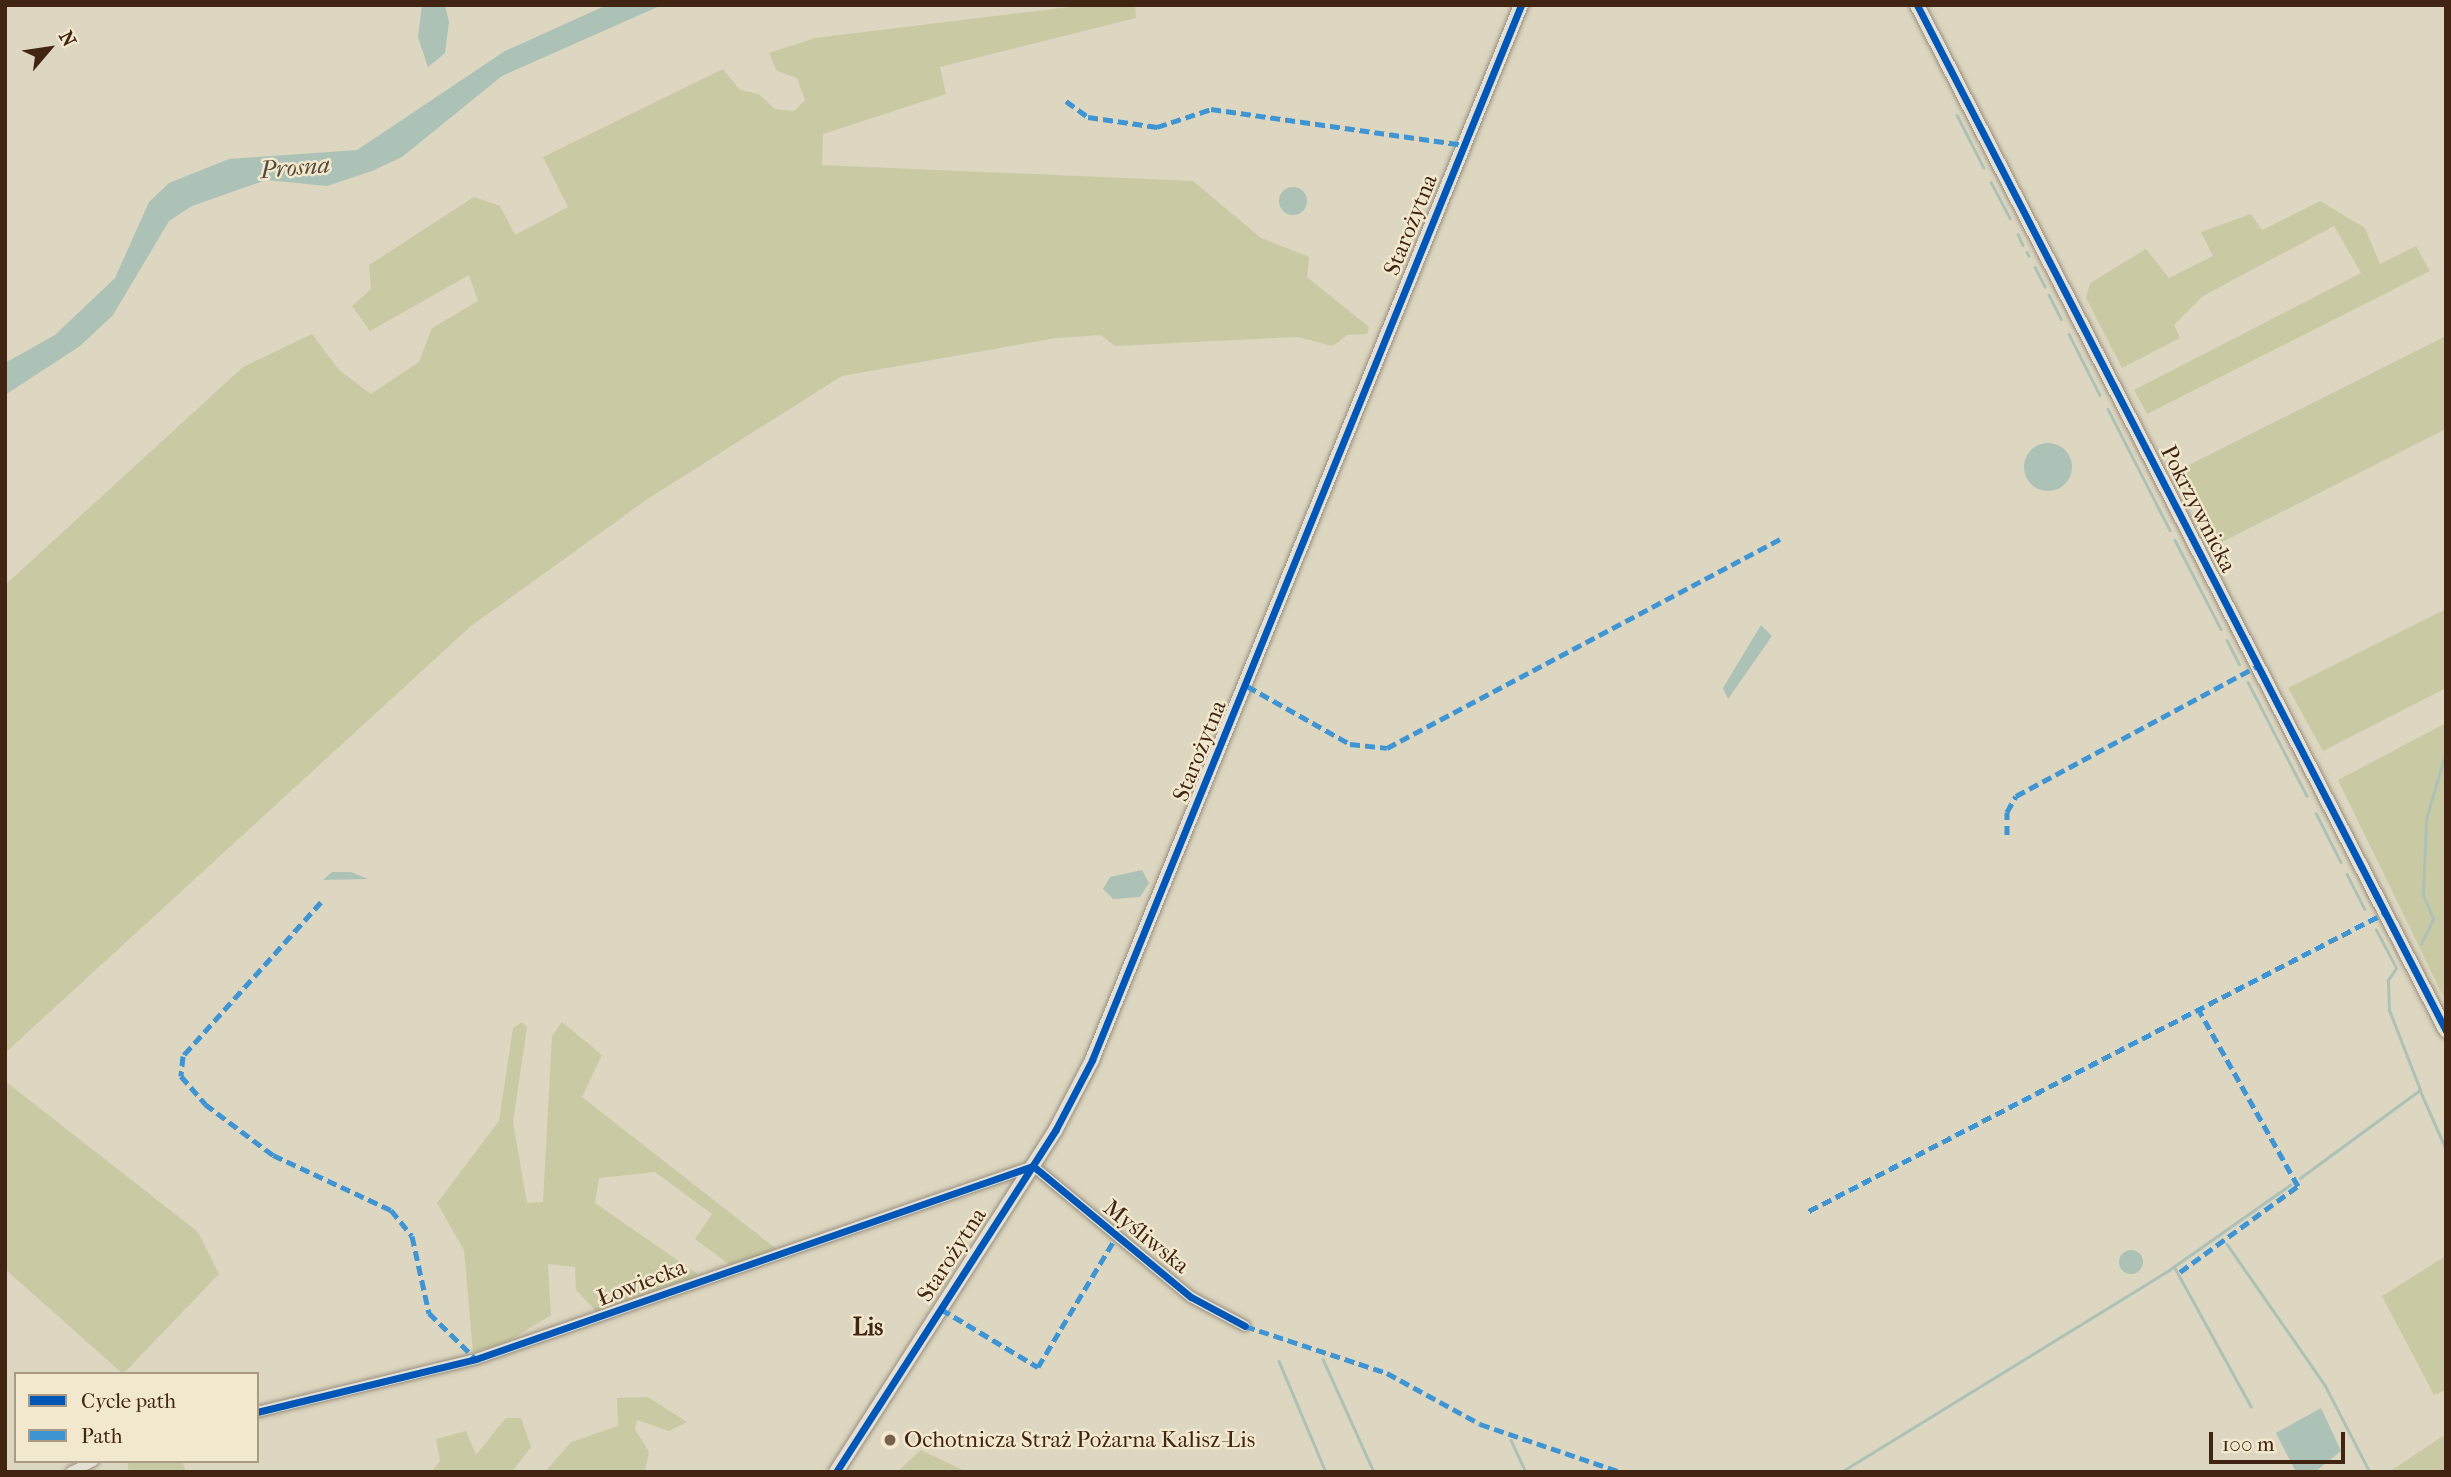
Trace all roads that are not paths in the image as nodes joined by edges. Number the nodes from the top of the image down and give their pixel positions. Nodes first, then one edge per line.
1 (1521, 5) edge
2 (1917, 5) edge
3 (2446, 1031) edge
4 (1033, 1166) junction
5 (1245, 1326) dead end
6 (259, 1412) edge
7 (90, 1463) edge
8 (71, 1472) edge
9 (836, 1472) edge

1 - 4 street, Starożytna
2 - 3 street, Pokrzywnicka
4 - 5 street, Myśliwska
4 - 6 street, Łowiecka
4 - 9 street, Starożytna
7 - 8 street

